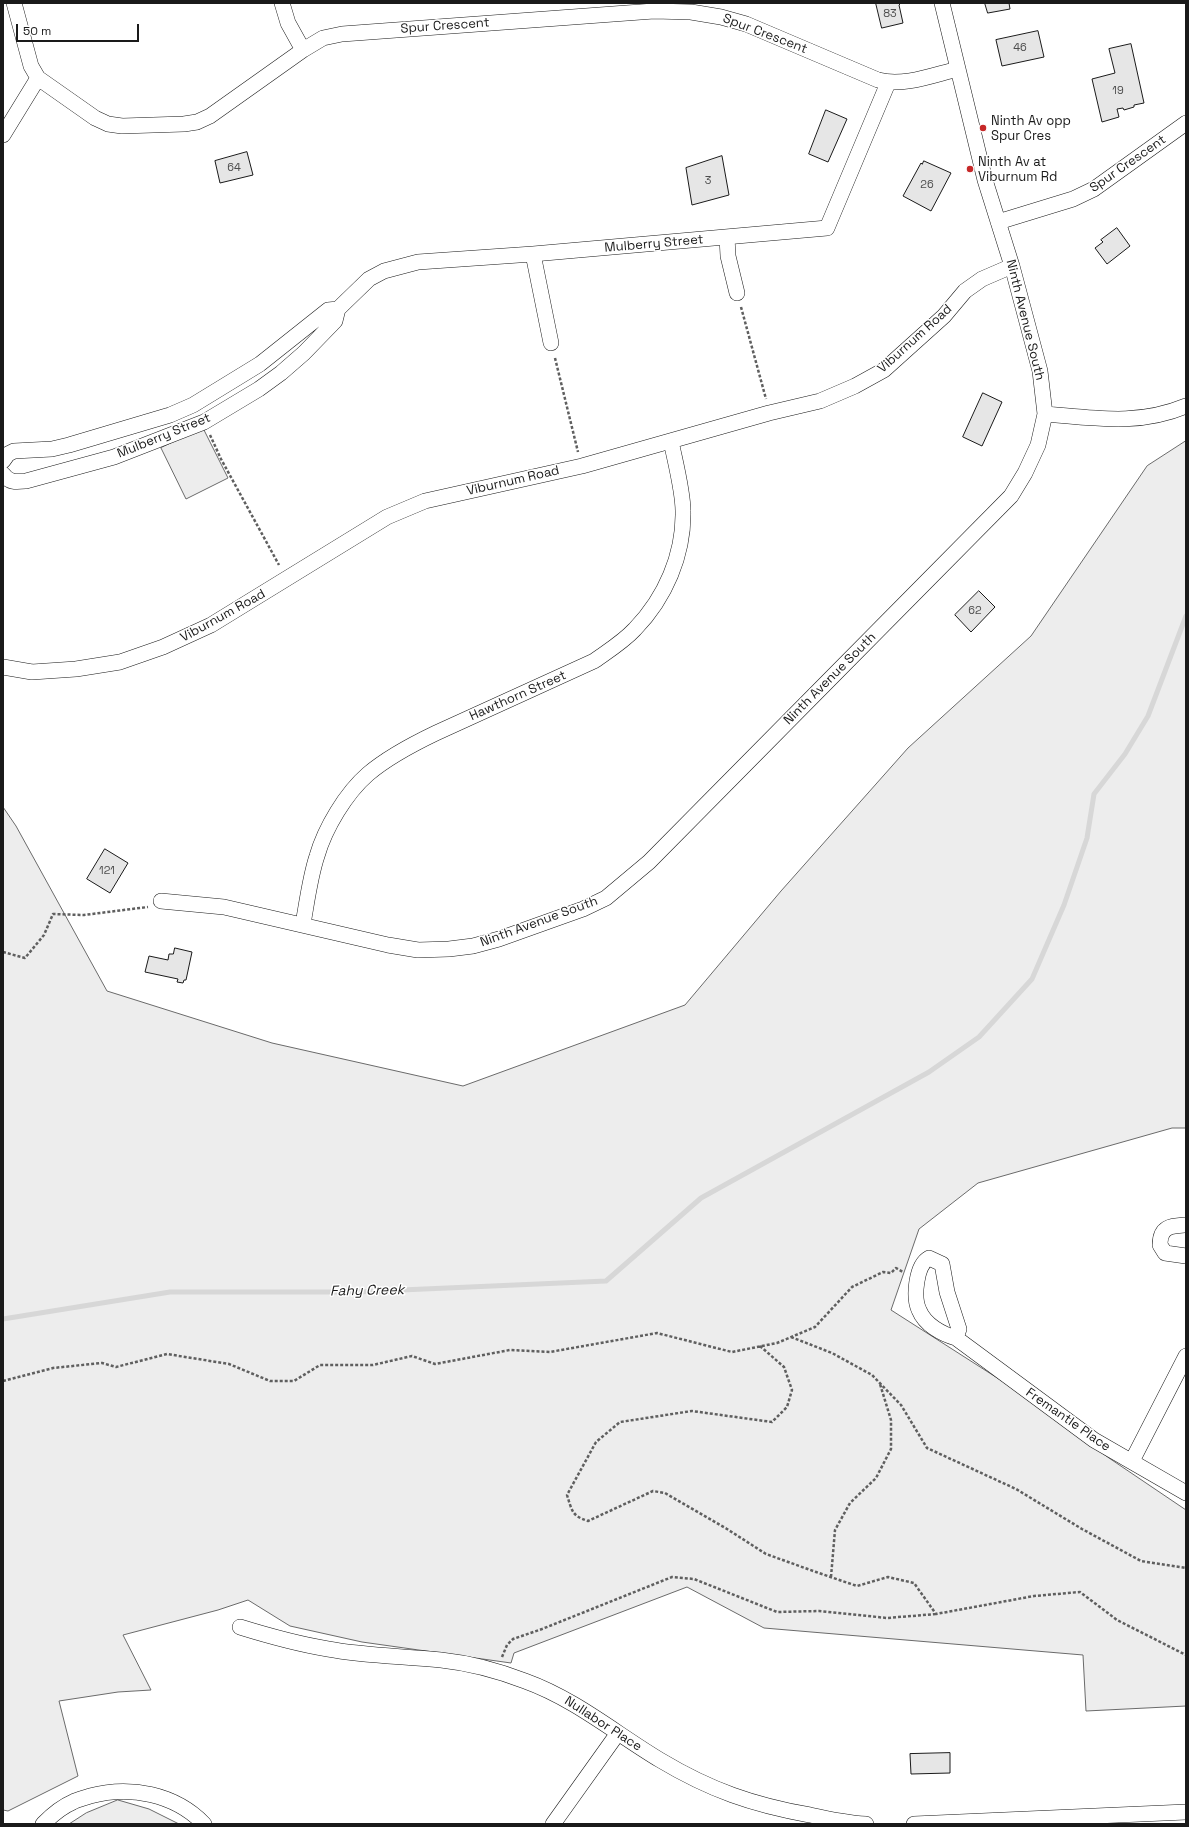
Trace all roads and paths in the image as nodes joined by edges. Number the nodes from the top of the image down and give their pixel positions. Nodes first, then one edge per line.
1 (14, 3) edge
2 (282, 3) edge
3 (942, 3) edge
4 (303, 50) junction
5 (958, 69) junction
6 (38, 78) junction
7 (888, 83) junction
8 (1186, 122) edge
9 (3, 135) edge
10 (998, 222) junction
11 (727, 238) junction
12 (534, 254) junction
13 (1012, 266) junction
14 (738, 293) joint
15 (338, 309) junction
16 (551, 342) joint
17 (1186, 406) edge
18 (769, 413) junction
19 (1045, 414) junction
20 (204, 422) junction
21 (672, 441) junction
22 (3, 461) edge
23 (582, 466) junction
24 (3, 474) edge
25 (287, 580) junction
26 (3, 667) edge
27 (161, 902) joint
28 (303, 924) junction
29 (3, 952) edge
30 (1186, 1225) edge
31 (1186, 1256) edge
32 (917, 1281) junction
33 (790, 1337) junction
34 (956, 1338) junction
35 (760, 1346) junction
36 (1186, 1356) edge
37 (3, 1381) edge
38 (879, 1383) junction
39 (1132, 1461) junction
40 (1186, 1493) edge
41 (1186, 1568) edge
42 (831, 1577) junction
43 (936, 1614) junction
44 (240, 1627) dead end
45 (1186, 1655) edge
46 (497, 1672) junction
47 (618, 1733) junction
48 (1186, 1812) edge
49 (43, 1824) edge
50 (204, 1824) edge
51 (553, 1824) edge
52 (866, 1824) edge
53 (914, 1824) edge

1 - 6 street, Spur Crescent
2 - 4 street
3 - 5 street, Ninth Avenue South
4 - 6 street, Spur Crescent
4 - 7 street, Spur Crescent
5 - 7 street, Spur Crescent
5 - 10 street, Ninth Avenue South
6 - 9 street
7 - 11 street, Mulberry Street
8 - 10 street, Spur Crescent
10 - 13 street, Ninth Avenue South
11 - 12 street, Mulberry Street
11 - 14 street
12 - 15 street, Mulberry Street
12 - 16 street
13 - 18 street, Viburnum Road
13 - 19 street, Ninth Avenue South
14 - 18 path
15 - 20 street, Mulberry Street
15 - 22 street, Mulberry Street
16 - 23 path
17 - 19 street
18 - 21 street, Viburnum Road
19 - 28 street, Ninth Avenue South
20 - 24 street, Mulberry Street
20 - 25 path
21 - 23 street, Viburnum Road
21 - 28 street, Hawthorn Street
23 - 25 street, Viburnum Road
25 - 26 street, Viburnum Road
27 - 28 street, Ninth Avenue South
27 - 29 path
30 - 31 street
32 - 33 path
32 - 34 street, Fremantle Place
32 - 34 street, Fremantle Place
33 - 35 path
33 - 38 path
34 - 39 street, Fremantle Place
35 - 37 path
35 - 42 path
36 - 39 street
38 - 41 path
38 - 42 path
39 - 40 street, Fremantle Place
42 - 43 path
43 - 45 path
43 - 46 path
44 - 46 street, Nullabor Place
46 - 47 street, Nullabor Place
47 - 51 street
47 - 52 street, Nullabor Place
48 - 53 street
49 - 50 street

